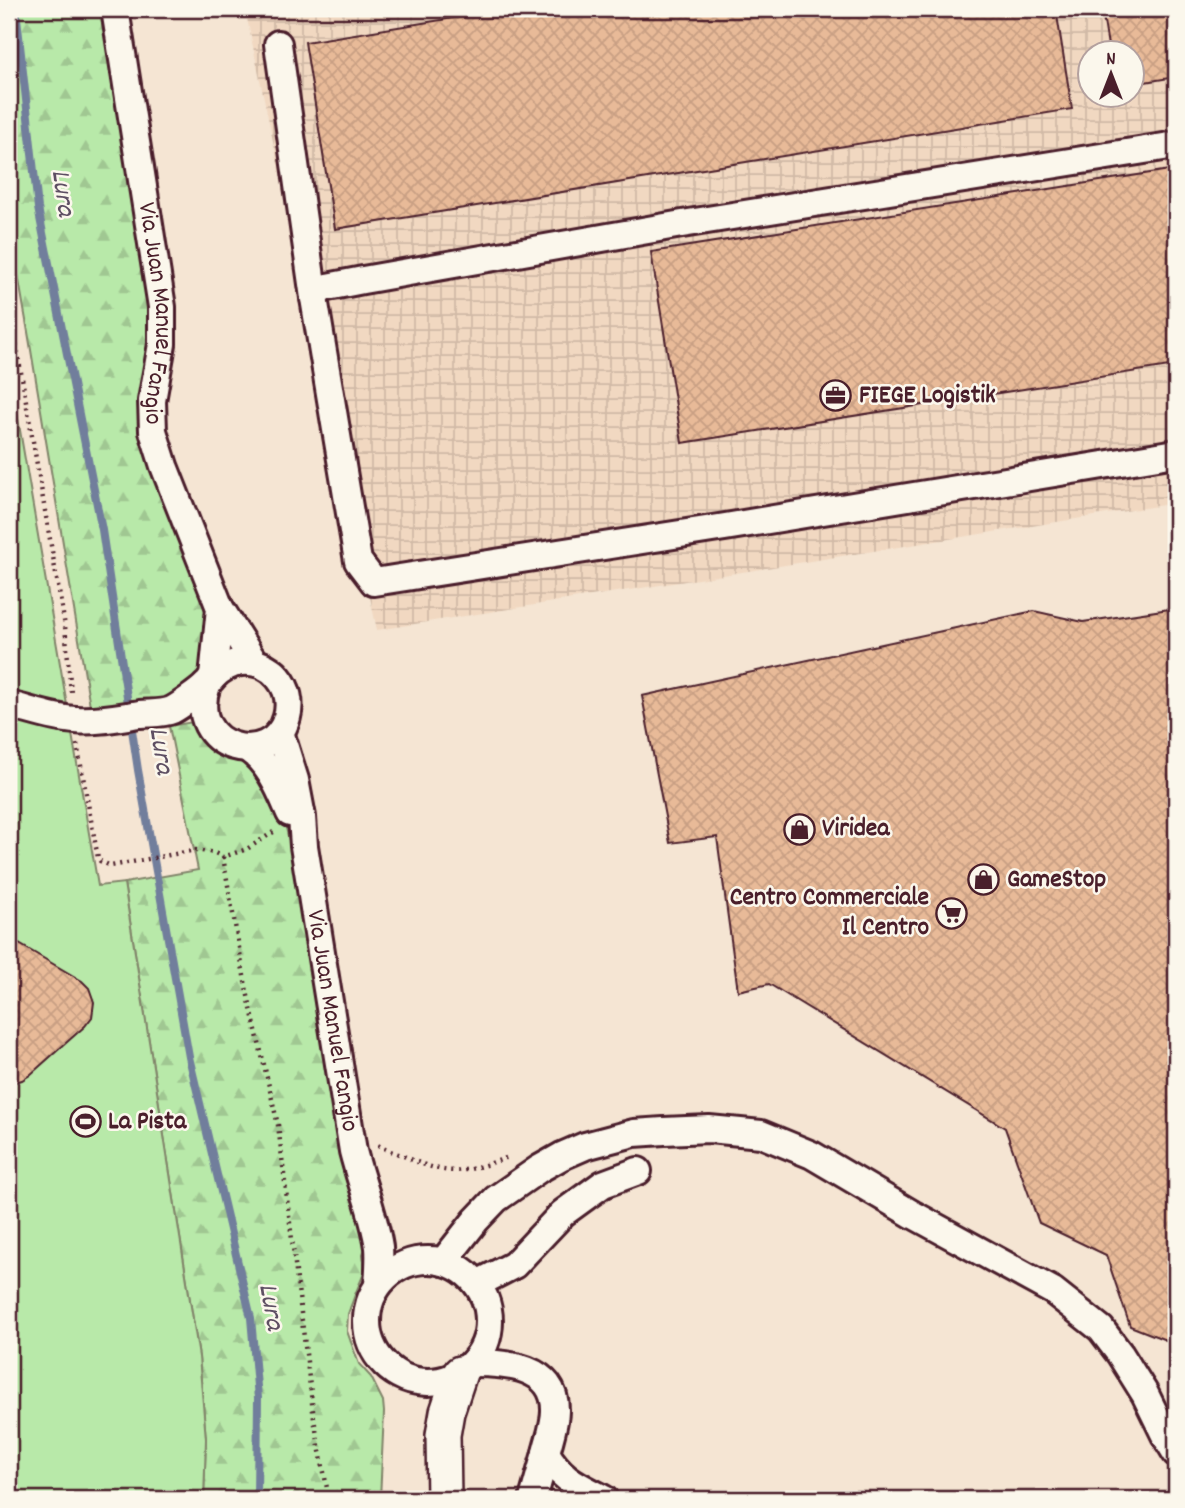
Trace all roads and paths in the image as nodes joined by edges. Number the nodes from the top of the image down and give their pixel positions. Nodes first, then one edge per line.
1 (115, 9) edge
2 (278, 44) dead end
3 (1176, 145) edge
4 (314, 298) junction
5 (9, 303) edge
6 (1176, 453) edge
7 (220, 608) junction
8 (254, 662) junction
9 (210, 681) junction
10 (9, 705) edge
11 (171, 710) junction
12 (81, 720) junction
13 (208, 726) junction
14 (280, 732) junction
15 (247, 748) junction
16 (304, 846) junction
17 (188, 851) dead end
18 (223, 857) dead end
19 (638, 1171) dead end
20 (367, 1195) junction
21 (431, 1261) junction
22 (477, 1284) junction
23 (378, 1285) junction
24 (466, 1368) junction
25 (546, 1453) junction
26 (1176, 1453) edge
27 (329, 1499) edge
28 (444, 1499) edge
29 (533, 1499) edge
30 (604, 1499) edge

1 - 7 street, Via Juan Manuel Fangio
2 - 4 street
3 - 4 street
4 - 6 street
5 - 12 path
7 - 8 street, Via Juan Manuel Fangio
7 - 9 street, Via Juan Manuel Fangio
8 - 9 street
8 - 14 street
9 - 11 street
9 - 13 street
10 - 12 street
11 - 12 street
11 - 13 street
12 - 17 path
13 - 15 street
14 - 15 street
14 - 16 street, Via Juan Manuel Fangio
15 - 16 street, Via Juan Manuel Fangio
16 - 20 street, Via Juan Manuel Fangio
18 - 27 path
19 - 22 street
20 - 21 street, Via Juan Manuel Fangio
20 - 23 street, Via Juan Manuel Fangio
21 - 22 street, Via Juan Manuel Fangio
21 - 23 street
21 - 26 street
22 - 24 street
23 - 24 street, Via Juan Manuel Fangio
24 - 25 street, Via Juan Manuel Fangio
24 - 28 main road
25 - 29 street
25 - 30 street

